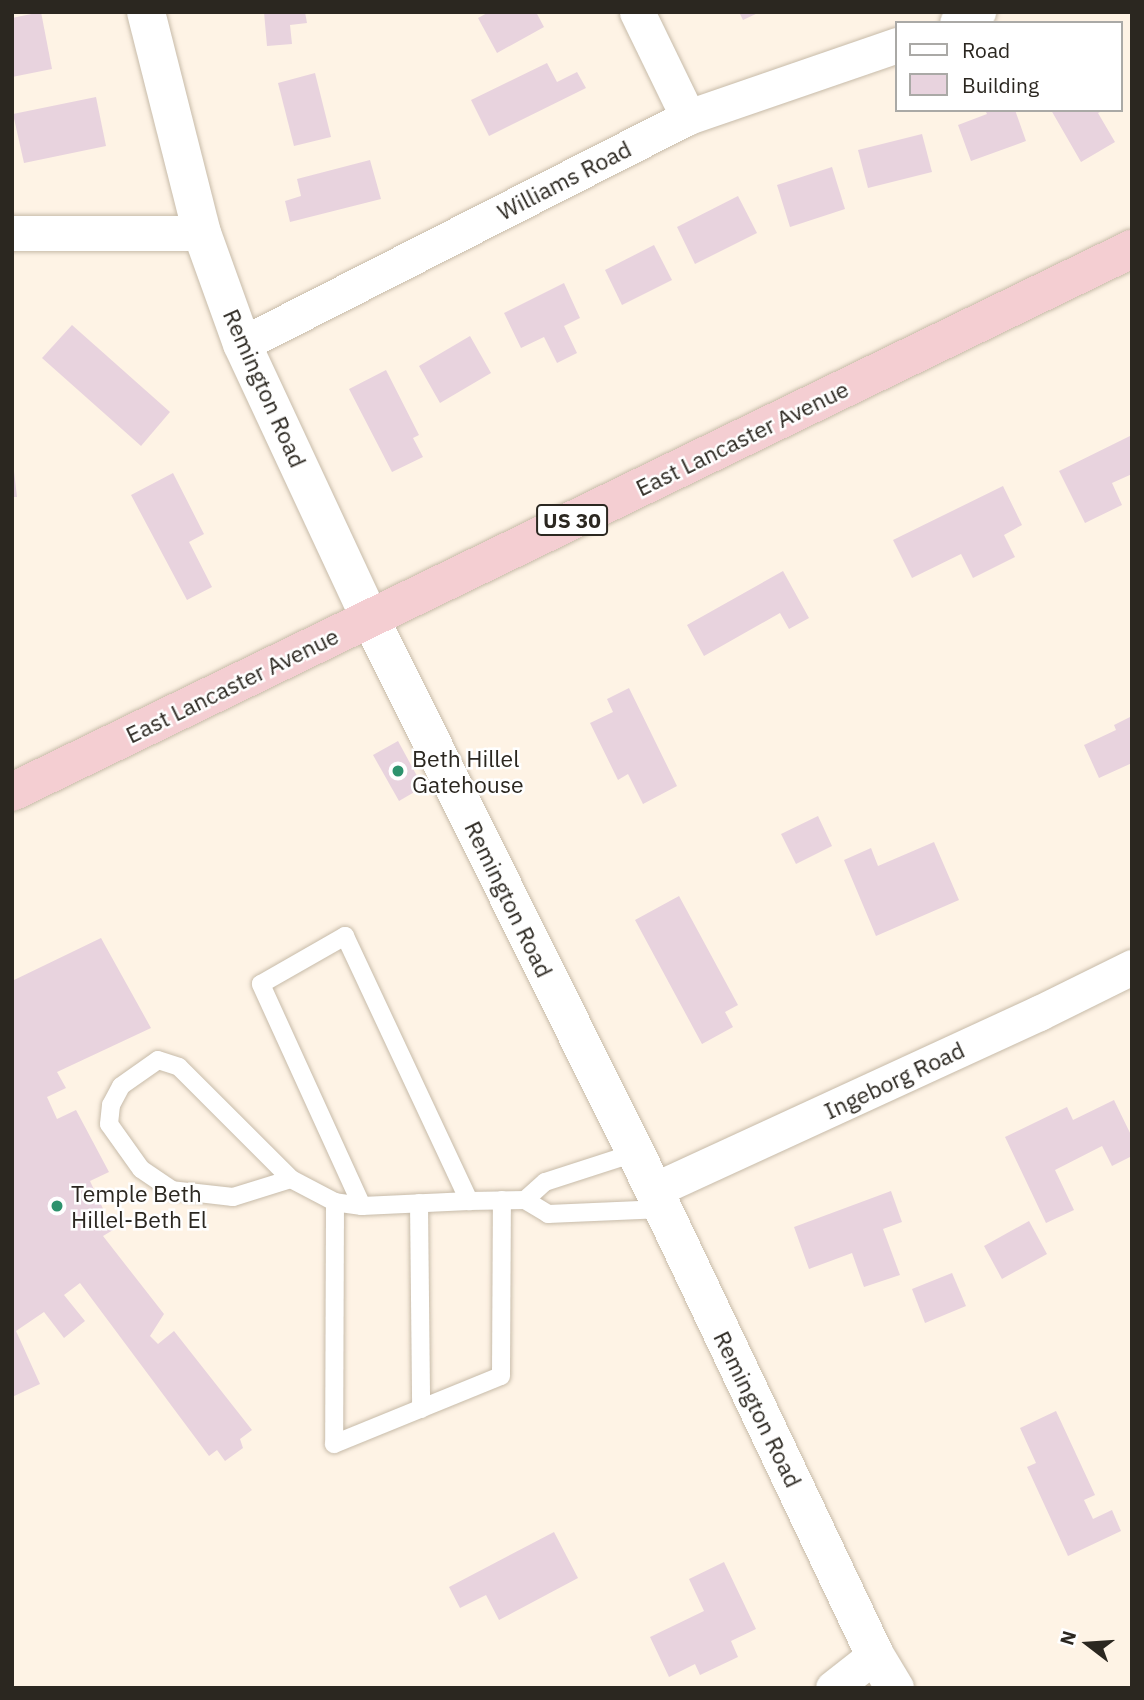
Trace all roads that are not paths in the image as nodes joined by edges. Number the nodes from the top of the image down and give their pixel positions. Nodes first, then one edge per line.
1 (146, 12) edge
2 (637, 12) edge
3 (978, 12) edge
4 (961, 21) edge
5 (895, 45) edge
6 (688, 117) junction
7 (12, 233) edge
8 (202, 233) junction
9 (1132, 249) edge
10 (242, 344) junction
11 (370, 618) junction
12 (12, 792) edge
13 (1132, 967) edge
14 (635, 1153) junction
15 (291, 1179) junction
16 (502, 1200) junction
17 (525, 1200) junction
18 (659, 1200) junction
19 (470, 1201) junction
20 (335, 1202) junction
21 (419, 1203) junction
22 (362, 1206) junction
23 (421, 1409) junction
24 (875, 1655) junction
25 (833, 1688) edge
26 (895, 1688) edge

1 - 8 main road, Remington Road
2 - 6 street
3 - 4 street
5 - 6 street, Williams Road
6 - 10 street, Williams Road
7 - 8 street
8 - 10 main road, Remington Road
9 - 11 highway, East Lancaster Avenue / US 30
10 - 11 main road, Remington Road
11 - 12 highway, East Lancaster Avenue / US 30
11 - 14 main road, Remington Road
13 - 18 street, Ingeborg Road
14 - 17 lane
14 - 18 main road, Remington Road
15 - 15 lane
15 - 20 lane
16 - 17 lane
16 - 19 lane
16 - 23 lane
17 - 18 lane
18 - 24 main road, Remington Road
19 - 21 lane
19 - 22 lane
20 - 22 lane
20 - 23 lane
21 - 22 lane
21 - 23 lane
24 - 25 street
24 - 26 main road, Remington Road

